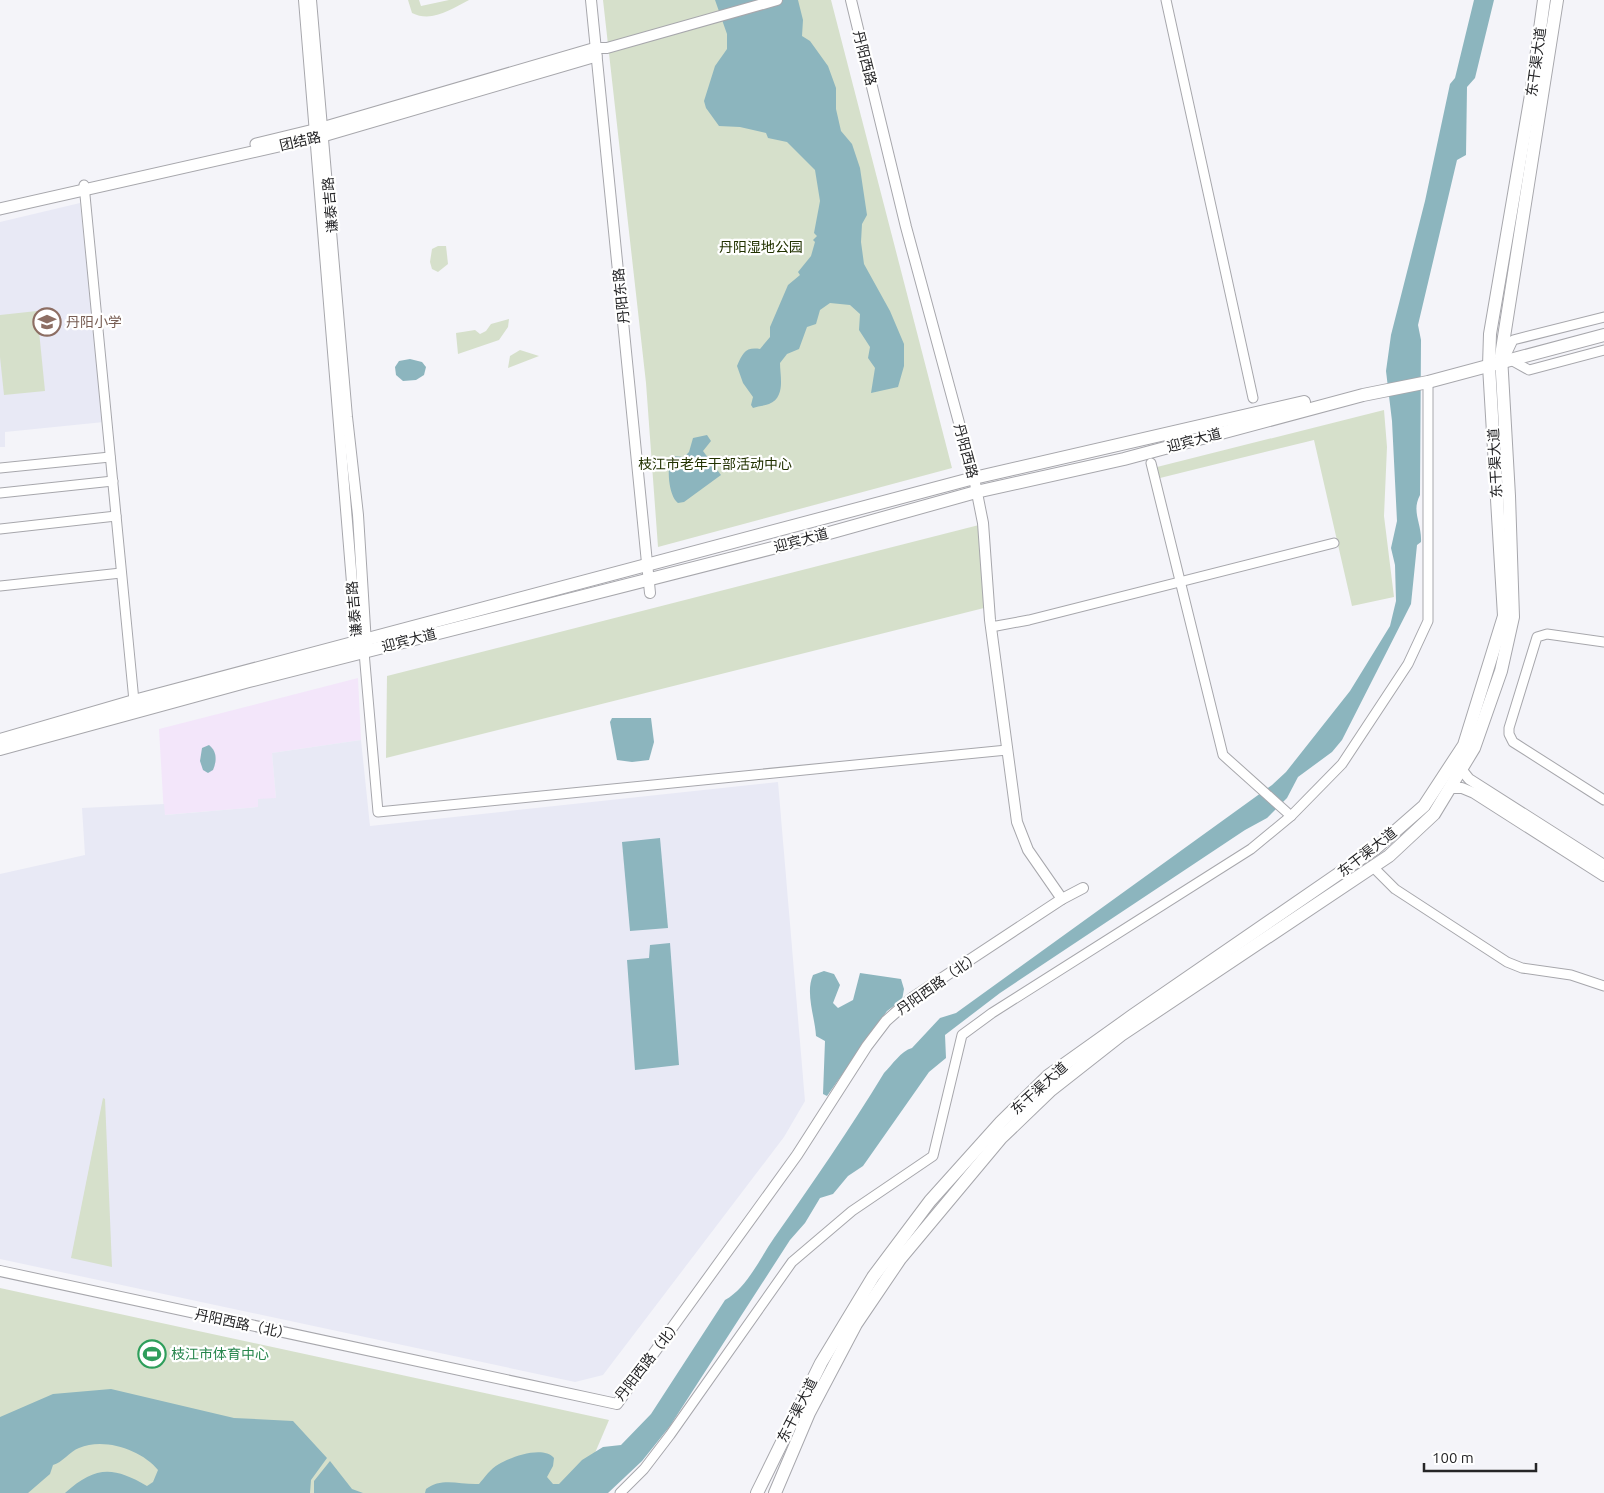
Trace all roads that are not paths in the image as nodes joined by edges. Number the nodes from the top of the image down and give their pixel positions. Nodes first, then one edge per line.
1 (304, 0) edge
2 (311, 0) edge
3 (591, 0) edge
4 (777, 0) edge
5 (851, 0) edge
6 (1166, 0) edge
7 (1544, 0) edge
8 (1557, 0) edge
9 (599, 51) junction
10 (319, 133) junction
11 (84, 188) junction
12 (0, 202) edge
13 (0, 209) edge
14 (1604, 317) edge
15 (1604, 330) edge
16 (1604, 336) edge
17 (1604, 350) edge
18 (1499, 360) junction
19 (1421, 381) junction
20 (1379, 389) junction
21 (1253, 398) dead end
22 (110, 457) junction
23 (1151, 464) dead end
24 (0, 468) edge
25 (974, 478) junction
26 (113, 481) junction
27 (976, 492) junction
28 (0, 493) edge
29 (116, 516) junction
30 (0, 529) edge
31 (1334, 543) dead end
32 (649, 572) junction
33 (121, 573) junction
34 (1180, 581) junction
35 (0, 586) edge
36 (650, 592) dead end
37 (991, 626) junction
38 (1604, 642) edge
39 (363, 645) junction
40 (134, 701) junction
41 (0, 740) edge
42 (0, 749) edge
43 (1007, 750) junction
44 (1458, 754) junction
45 (1461, 770) junction
46 (1450, 788) junction
47 (1604, 800) edge
48 (1291, 816) junction
49 (1604, 865) edge
50 (1373, 867) junction
51 (1604, 876) edge
52 (1084, 888) dead end
53 (1062, 899) junction
54 (1604, 986) edge
55 (0, 1271) edge
56 (620, 1493) edge
57 (757, 1493) edge
58 (775, 1493) edge

1 - 10 street, 谦泰吉路
2 - 10 street, 谦泰吉路
3 - 9 street, 丹阳东路
4 - 9 street
5 - 25 street, 丹阳西路
6 - 21 street
7 - 18 main road, 东干渠大道
8 - 18 main road, 东干渠大道
9 - 10 main road, 团结路
9 - 32 street, 丹阳东路
10 - 11 main road, 团结路
10 - 39 street, 谦泰吉路
11 - 12 main road, 团结路
11 - 13 main road, 团结路
11 - 22 street
14 - 18 street
15 - 18 main road, 迎宾大道
16 - 18 main road, 迎宾大道
17 - 18 street
18 - 19 main road, 迎宾大道
18 - 44 main road, 东干渠大道
18 - 45 main road, 东干渠大道
19 - 20 main road, 迎宾大道
19 - 48 street
20 - 25 main road, 迎宾大道
20 - 27 main road, 迎宾大道
22 - 24 street
22 - 26 street
23 - 34 street
25 - 27 street, 丹阳西路
25 - 32 main road, 迎宾大道
26 - 28 street
26 - 29 street
27 - 32 main road, 迎宾大道
27 - 37 street, 丹阳西路
29 - 30 street
29 - 33 street
31 - 34 street
32 - 36 street, 丹阳东路
32 - 39 main road, 迎宾大道
33 - 35 street
33 - 40 street
34 - 37 street
34 - 48 street
37 - 43 street, 丹阳西路
38 - 47 street
39 - 40 main road, 迎宾大道
39 - 42 main road, 迎宾大道
39 - 43 street
40 - 41 main road, 迎宾大道
43 - 53 street, 丹阳西路
44 - 45 street
44 - 57 main road, 东干渠大道
45 - 46 main road, 东干渠大道
45 - 49 street
46 - 50 main road, 东干渠大道
46 - 51 street
48 - 56 street
50 - 54 street
50 - 58 main road, 东干渠大道
52 - 53 street, 丹阳西路（北）
53 - 55 street, 丹阳西路（北）

